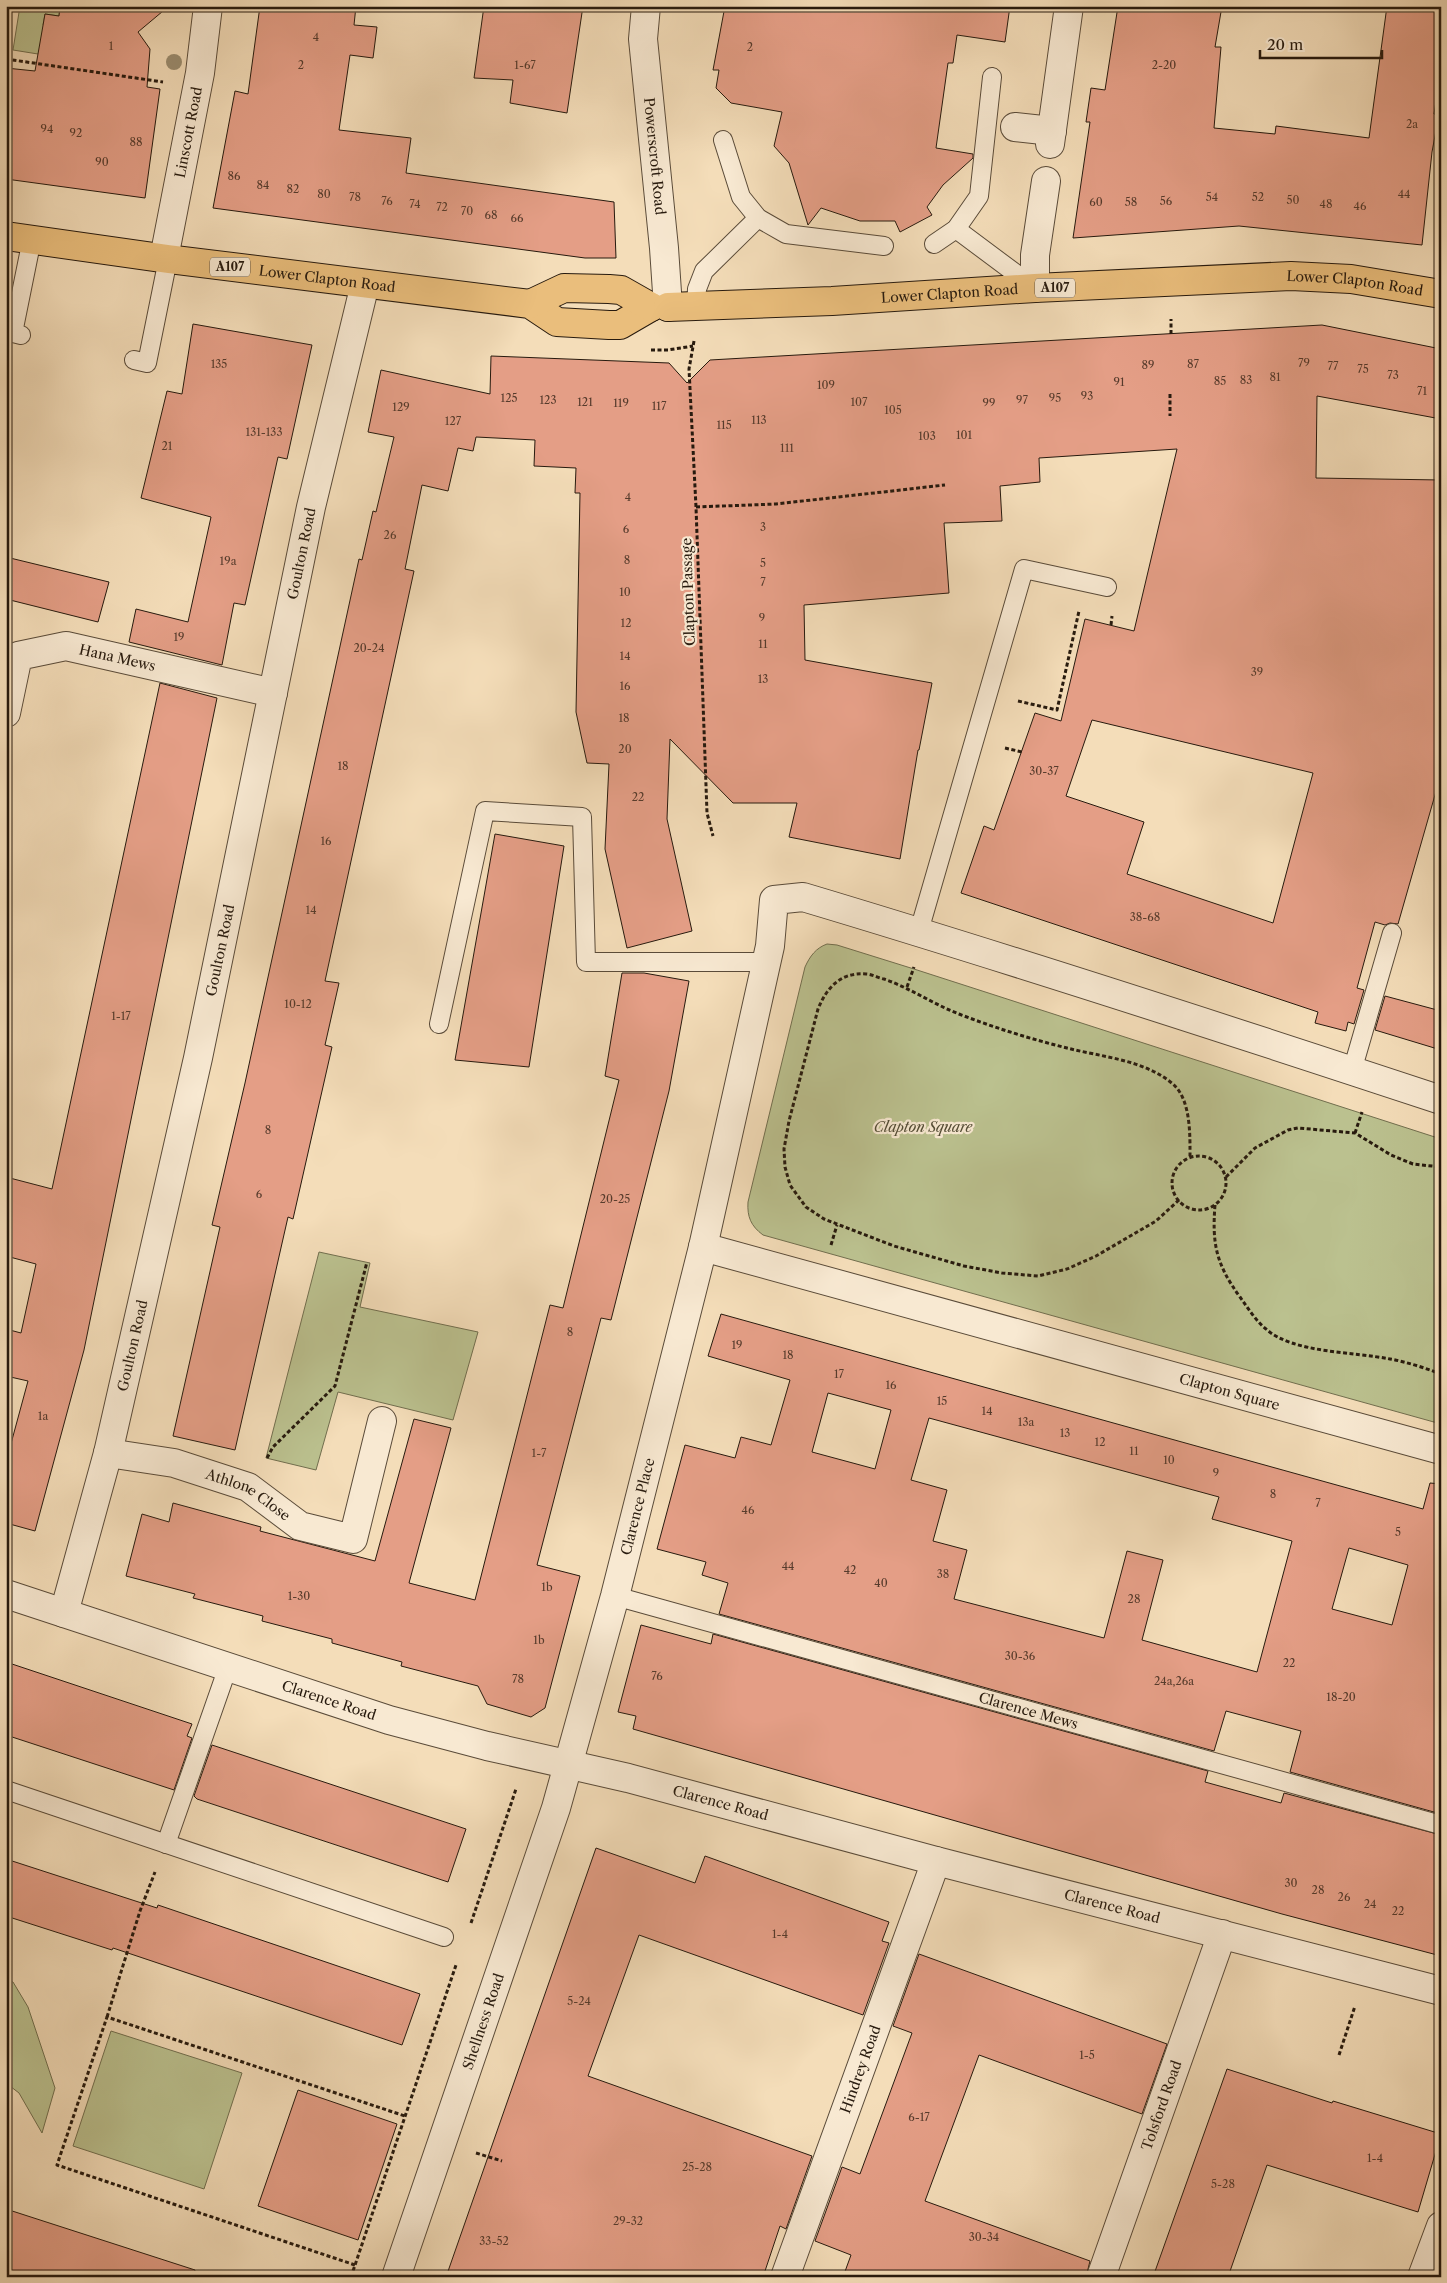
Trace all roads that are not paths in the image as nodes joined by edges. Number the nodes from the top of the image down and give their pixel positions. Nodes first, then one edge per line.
1 (208, 6) edge
2 (646, 6) edge
3 (1069, 6) edge
4 (992, 77) dead end
5 (1015, 127) dead end
6 (723, 140) dead end
7 (1046, 181) dead end
8 (758, 218) junction
9 (956, 229) junction
10 (19, 237) edge
11 (934, 244) dead end
12 (884, 246) dead end
13 (166, 258) junction
14 (366, 284) junction
15 (1035, 288) junction
16 (1441, 294) edge
17 (530, 304) dead end
18 (668, 306) joint
19 (696, 306) junction
20 (21, 335) dead end
21 (134, 360) dead end
22 (1107, 587) dead end
23 (273, 693) junction
24 (6, 713) edge
25 (919, 932) junction
26 (1392, 933) dead end
27 (766, 962) junction
28 (439, 1024) dead end
29 (1352, 1071) junction
30 (1441, 1100) edge
31 (703, 1247) junction
32 (382, 1421) dead end
33 (1441, 1450) edge
34 (108, 1453) junction
35 (6, 1594) edge
36 (615, 1596) junction
37 (64, 1613) junction
38 (228, 1667) junction
39 (567, 1765) junction
40 (6, 1790) edge
41 (1441, 1825) edge
42 (166, 1844) junction
43 (936, 1861) junction
44 (1222, 1934) junction
45 (444, 1937) dead end
46 (1441, 1991) edge
47 (1441, 2226) edge
48 (396, 2277) edge
49 (785, 2277) edge
50 (1101, 2277) edge
51 (1422, 2277) edge

1 - 13 street, Linscott Road
2 - 18 street, Powerscroft Road
3 - 5 street
4 - 9 lane
6 - 8 lane
7 - 15 street
8 - 12 lane
8 - 19 lane
9 - 11 lane
9 - 15 lane
10 - 13 highway, Lower Clapton Road / A107
10 - 20 lane
13 - 14 highway, Lower Clapton Road / A107
13 - 21 lane
14 - 17 highway, Lower Clapton Road / A107
14 - 23 street, Goulton Road
15 - 16 highway, Lower Clapton Road / A107
15 - 19 highway, Lower Clapton Road / A107
18 - 19 highway, Lower Clapton Road / A107
22 - 25 lane
23 - 24 street, Hana Mews
23 - 34 street, Goulton Road
25 - 27 street
25 - 29 street
26 - 29 lane
27 - 28 lane
27 - 31 street
29 - 30 street
31 - 33 street, Clapton Square
31 - 36 street, Clarence Place
32 - 34 street, Athlone Close
34 - 37 street, Goulton Road
35 - 37 street, Clarence Road
36 - 39 street, Clarence Place
36 - 41 lane, Clarence Mews
37 - 38 street, Clarence Road
38 - 39 street, Clarence Road
38 - 42 lane
39 - 43 street, Clarence Road
39 - 48 street, Shellness Road
40 - 42 lane
42 - 45 lane
43 - 44 street, Clarence Road
43 - 49 street, Hindrey Road
44 - 46 street, Clarence Road
44 - 50 street, Tolsford Road
47 - 51 street

